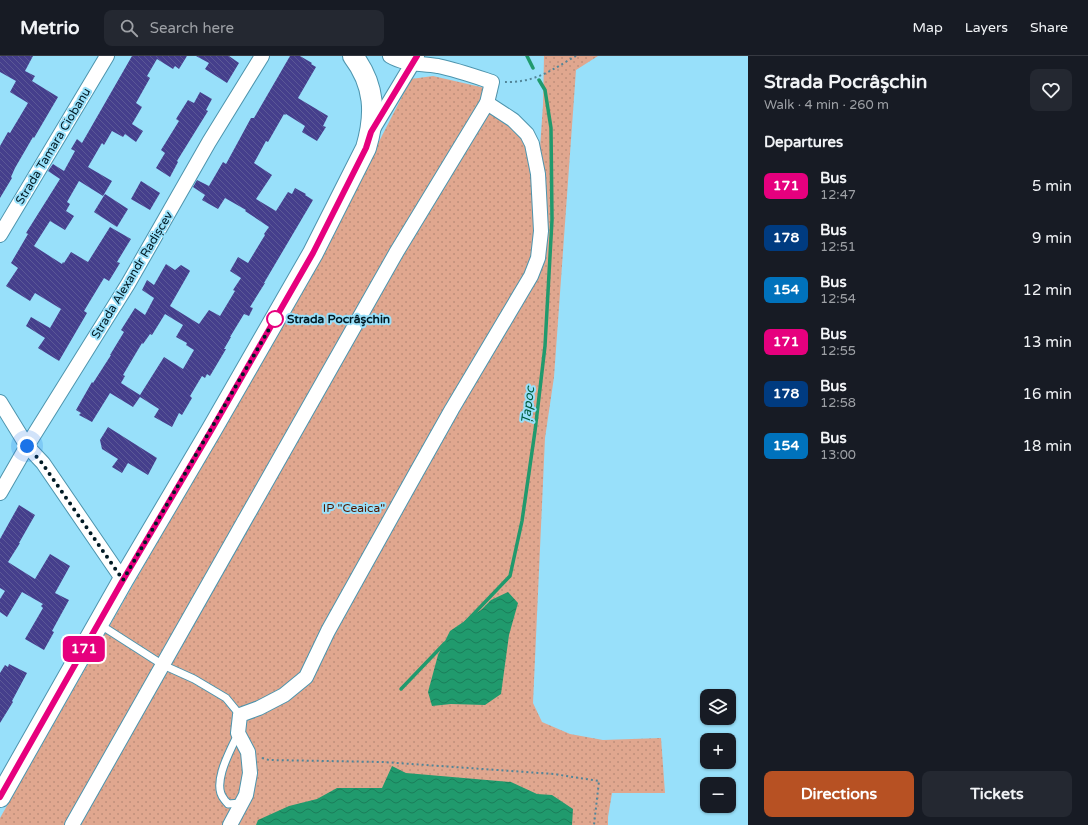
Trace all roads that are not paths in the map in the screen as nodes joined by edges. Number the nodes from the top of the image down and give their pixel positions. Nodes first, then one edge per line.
1 (107, 56) edge
2 (262, 56) edge
3 (353, 56) edge
4 (390, 56) edge
5 (414, 60) edge
6 (487, 103) junction
7 (371, 132) junction
8 (0, 235) edge
9 (0, 402) edge
10 (27, 446) junction
11 (0, 493) edge
12 (123, 580) junction
13 (98, 623) junction
14 (163, 665) junction
15 (240, 715) junction
16 (238, 733) junction
17 (0, 797) edge
18 (241, 803) junction
19 (72, 825) edge
20 (230, 825) edge

1 - 8 street, Strada Tamara Ciobanu
2 - 10 street, Strada Alexandr Radișcev
3 - 7 street
4 - 5 street
5 - 6 street
5 - 7 street
6 - 14 street
6 - 15 street
7 - 12 street
9 - 10 street
10 - 11 street, Strada Alexandr Radișcev
10 - 12 street
12 - 13 street
13 - 14 lane
13 - 17 street
14 - 15 lane
14 - 19 street
15 - 16 street
16 - 18 street
16 - 18 lane
18 - 20 street

